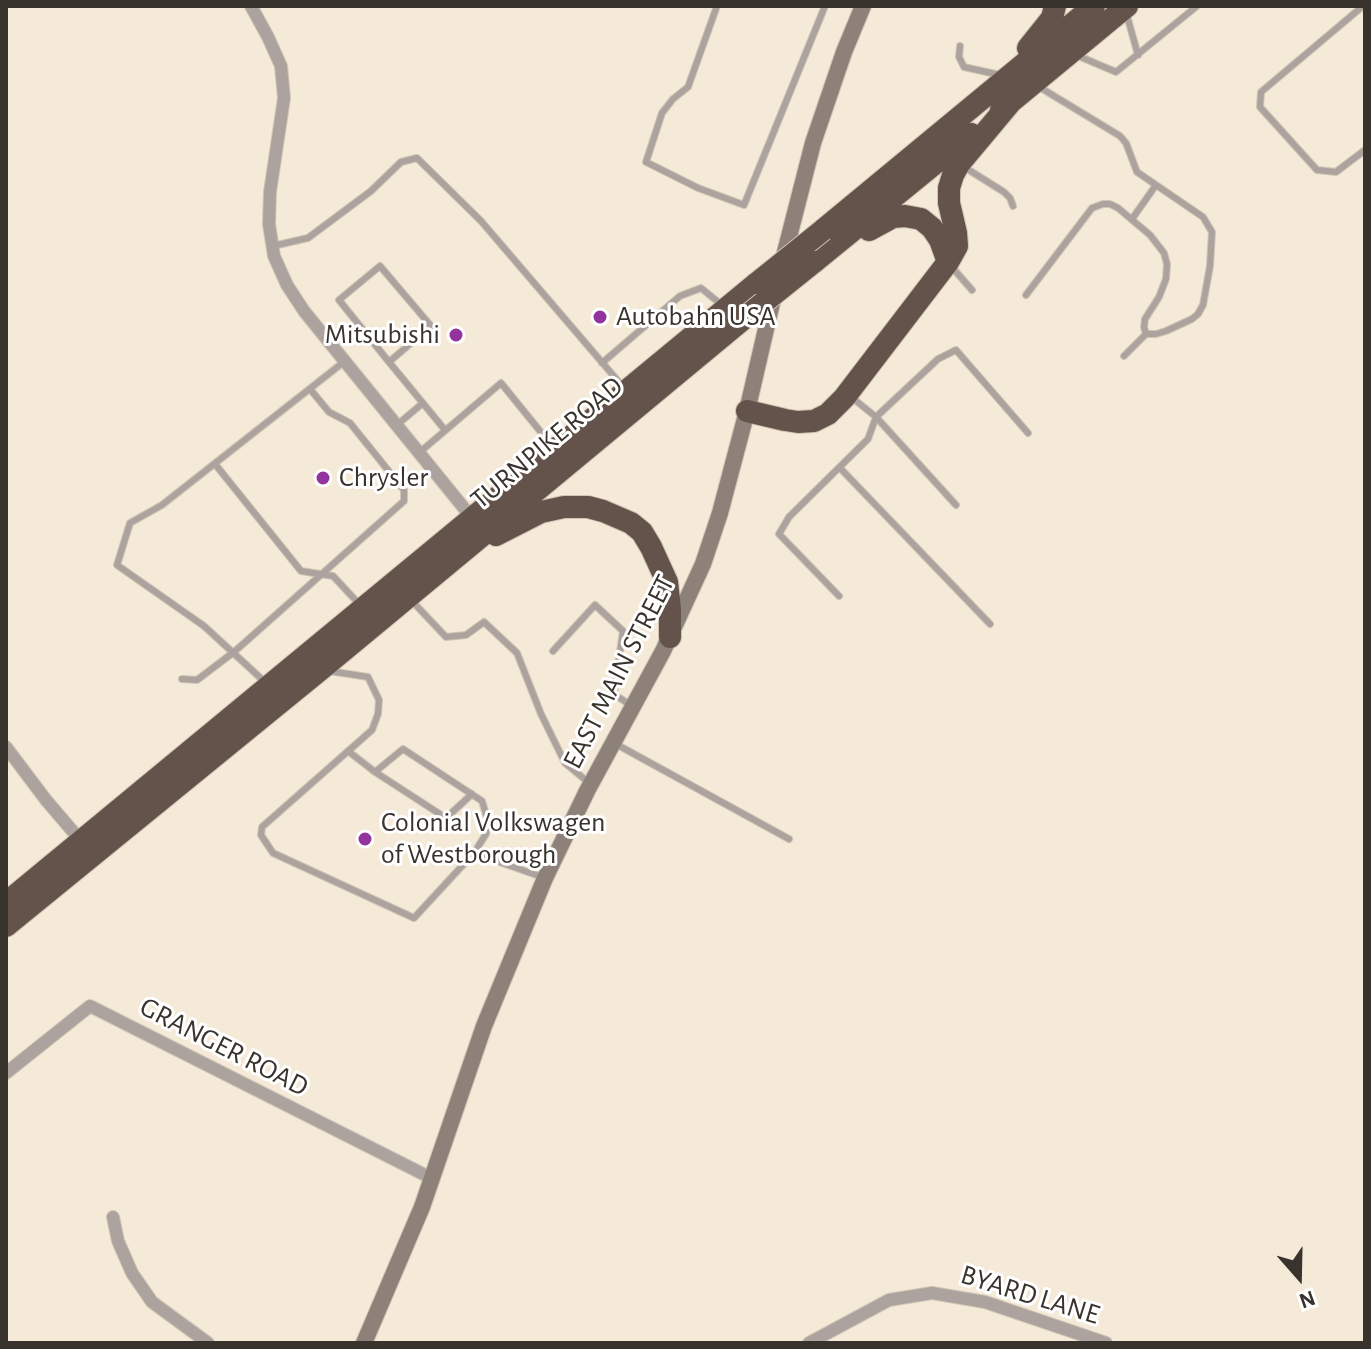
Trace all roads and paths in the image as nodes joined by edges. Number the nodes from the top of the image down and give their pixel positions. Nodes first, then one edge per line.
1 (251, 6) edge
2 (717, 6) edge
3 (825, 6) edge
4 (863, 6) edge
5 (1055, 6) edge
6 (1094, 6) edge
7 (1197, 6) edge
8 (1363, 6) edge
9 (1126, 7) edge
10 (960, 46) dead end
11 (1070, 52) junction
12 (1138, 55) junction
13 (1018, 77) junction
14 (1010, 103) junction
15 (1365, 150) edge
16 (959, 164) junction
17 (1156, 185) junction
18 (1013, 206) dead end
19 (1132, 219) junction
20 (273, 246) junction
21 (822, 247) junction
22 (948, 262) junction
23 (972, 290) dead end
24 (1026, 295) dead end
25 (726, 308) junction
26 (1146, 334) junction
27 (1124, 356) dead end
28 (345, 361) junction
29 (389, 362) junction
30 (602, 363) junction
31 (310, 389) junction
32 (626, 391) junction
33 (847, 394) junction
34 (423, 403) junction
35 (747, 411) junction
36 (876, 417) junction
37 (398, 424) junction
38 (445, 430) junction
39 (1028, 433) dead end
40 (555, 450) junction
41 (420, 452) junction
42 (215, 464) junction
43 (840, 468) junction
44 (956, 505) dead end
45 (472, 518) junction
46 (463, 551) junction
47 (321, 574) junction
48 (839, 596) dead end
49 (408, 597) junction
50 (363, 608) junction
51 (990, 624) dead end
52 (670, 637) junction
53 (553, 651) dead end
54 (234, 652) junction
55 (320, 670) junction
56 (182, 679) dead end
57 (270, 686) junction
58 (633, 707) junction
59 (614, 743) junction
60 (6, 747) edge
61 (348, 751) junction
62 (375, 772) junction
63 (591, 784) junction
64 (472, 794) junction
65 (789, 839) dead end
66 (81, 841) junction
67 (474, 853) junction
68 (545, 878) junction
69 (6, 903) edge
70 (6, 926) edge
71 (6, 1073) edge
72 (433, 1179) junction
73 (113, 1217) dead end
74 (208, 1343) edge
75 (364, 1343) edge
76 (809, 1343) edge
77 (1106, 1343) edge

1 - 20 street
2 - 3 lane
4 - 35 main road, EAST MAIN STREET
5 - 13 highway
6 - 13 highway, TURNPIKE ROAD
7 - 12 lane
8 - 15 lane
9 - 11 highway, TURNPIKE ROAD
9 - 12 lane
10 - 13 lane
11 - 12 lane
11 - 13 highway, TURNPIKE ROAD
13 - 14 highway, TURNPIKE ROAD
13 - 17 lane
13 - 21 highway, TURNPIKE ROAD
14 - 16 highway
14 - 21 highway, TURNPIKE ROAD
16 - 18 lane
16 - 22 highway
17 - 19 lane
17 - 26 lane
19 - 24 lane
19 - 26 lane
20 - 28 street
20 - 30 lane
21 - 22 highway
21 - 25 highway, TURNPIKE ROAD, bridge
21 - 46 highway, TURNPIKE ROAD, bridge
22 - 23 lane
22 - 33 highway
25 - 30 lane
25 - 32 highway, TURNPIKE ROAD
26 - 27 lane
28 - 31 lane
28 - 37 street
29 - 29 lane
29 - 34 lane
30 - 32 lane
31 - 42 lane
31 - 47 lane
32 - 40 highway, TURNPIKE ROAD
33 - 35 highway
33 - 36 lane
34 - 37 lane
34 - 38 lane
35 - 52 main road, EAST MAIN STREET
36 - 39 lane
36 - 43 lane
36 - 44 lane
37 - 41 street
38 - 40 lane
38 - 41 lane
40 - 45 highway, TURNPIKE ROAD
41 - 45 street
42 - 47 lane
42 - 54 lane
43 - 48 lane
43 - 51 lane
45 - 50 highway, TURNPIKE ROAD
46 - 49 highway, TURNPIKE ROAD
46 - 52 highway
47 - 50 lane
47 - 54 lane
49 - 55 highway, TURNPIKE ROAD
49 - 63 lane
50 - 57 highway, TURNPIKE ROAD
52 - 58 main road, EAST MAIN STREET
53 - 58 lane
54 - 56 lane
54 - 57 lane
55 - 61 lane
55 - 70 highway, TURNPIKE ROAD
57 - 66 highway, TURNPIKE ROAD
58 - 59 main road, EAST MAIN STREET
59 - 63 main road, EAST MAIN STREET
59 - 65 lane
60 - 66 street
61 - 62 lane
61 - 67 lane
62 - 64 lane
62 - 64 lane
63 - 68 main road, EAST MAIN STREET
64 - 67 lane
66 - 69 highway, TURNPIKE ROAD
67 - 68 lane
68 - 72 main road, EAST MAIN STREET
71 - 72 street, GRANGER ROAD
72 - 75 main road, EAST MAIN STREET
73 - 74 street
76 - 77 street, BYARD LANE

